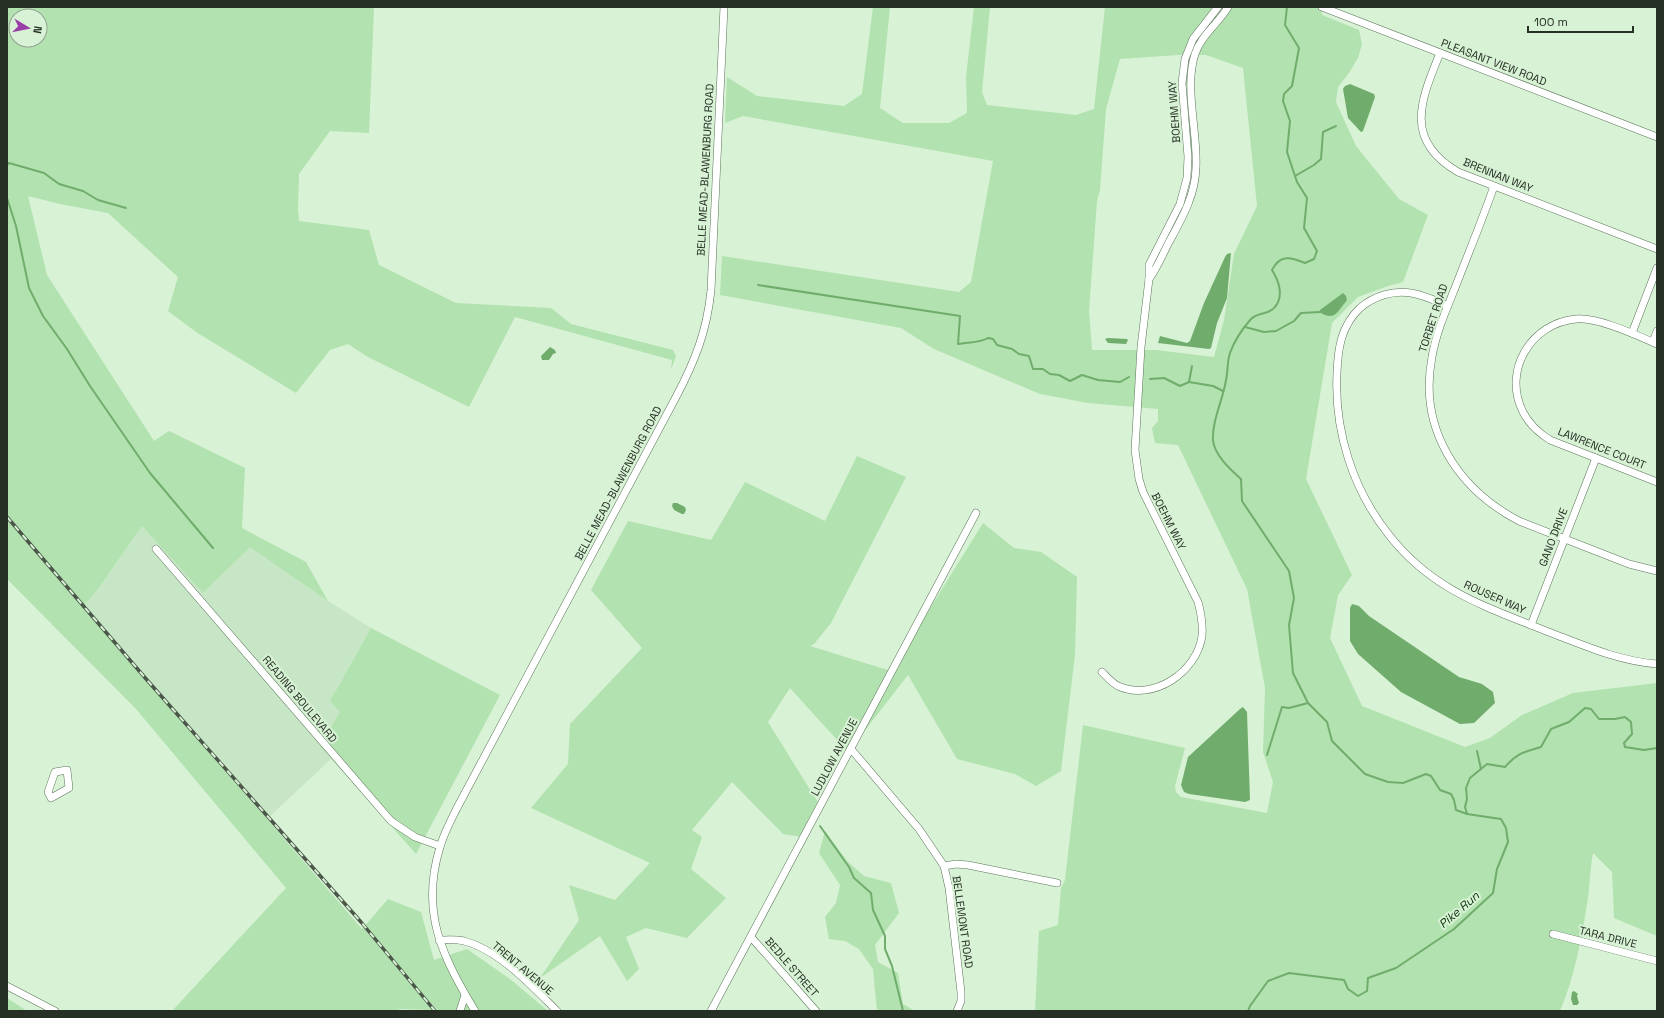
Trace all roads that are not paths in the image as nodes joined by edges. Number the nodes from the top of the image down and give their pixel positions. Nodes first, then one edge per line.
1 (724, 7) edge
2 (1218, 7) edge
3 (1228, 7) edge
4 (1322, 7) edge
5 (1194, 36) junction
6 (1201, 41) junction
7 (1440, 53) junction
8 (1657, 137) edge
9 (1196, 162) junction
10 (1188, 165) junction
11 (1494, 186) junction
12 (1174, 216) junction
13 (1182, 218) junction
14 (1657, 249) edge
15 (1657, 268) edge
16 (1149, 279) junction
17 (1448, 306) junction
18 (1657, 331) edge
19 (1632, 333) junction
20 (1655, 343) edge
21 (1596, 458) junction
22 (1657, 482) edge
23 (976, 513) dead end
24 (1564, 538) junction
25 (156, 549) dead end
26 (1657, 571) edge
27 (1531, 625) junction
28 (1657, 664) edge
29 (1102, 672) dead end
30 (851, 749) junction
31 (440, 846) junction
32 (944, 866) junction
33 (1057, 883) dead end
34 (1553, 934) dead end
35 (751, 937) junction
36 (439, 940) junction
37 (1657, 961) edge
38 (7, 986) edge
39 (465, 994) junction
40 (461, 1010) edge
41 (55, 1011) edge
42 (475, 1011) edge
43 (557, 1011) edge
44 (711, 1011) edge
45 (816, 1011) edge
46 (957, 1011) edge

1 - 31 street, BELLE MEAD-BLAWENBURG ROAD
2 - 5 street, BOEHM WAY
3 - 6 street, BOEHM WAY
4 - 7 street, PLEASANT VIEW ROAD
5 - 6 street
5 - 10 street, BOEHM WAY
6 - 9 street, BOEHM WAY
7 - 8 street, PLEASANT VIEW ROAD
7 - 11 street, BRENNAN WAY
9 - 10 street
9 - 13 street, BOEHM WAY
10 - 12 street, BOEHM WAY
11 - 14 street, BRENNAN WAY
11 - 17 street, TORBET ROAD
12 - 13 street
12 - 16 street, BOEHM WAY
13 - 16 street, BOEHM WAY
15 - 19 street
16 - 29 street, BOEHM WAY
17 - 24 street, TORBET ROAD
17 - 27 street, ROUSER WAY
18 - 20 street
19 - 20 street, LAWRENCE COURT
19 - 21 street, LAWRENCE COURT
21 - 22 street, LAWRENCE COURT
21 - 24 street, GANO DRIVE
23 - 30 street, LUDLOW AVENUE
24 - 26 street, TORBET ROAD
24 - 27 street, GANO DRIVE
25 - 31 street, READING BOULEVARD
27 - 28 street, ROUSER WAY
30 - 32 street, BELLEMONT ROAD
30 - 35 street, LUDLOW AVENUE
31 - 36 street, BELLE MEAD-BLAWENBURG ROAD
32 - 33 street
32 - 46 street, BELLEMONT ROAD
34 - 37 street, TARA DRIVE
35 - 44 street, LUDLOW AVENUE
35 - 45 street, BEDLE STREET
36 - 39 street
36 - 43 street, TRENT AVENUE
38 - 41 street
39 - 40 street
39 - 42 street

